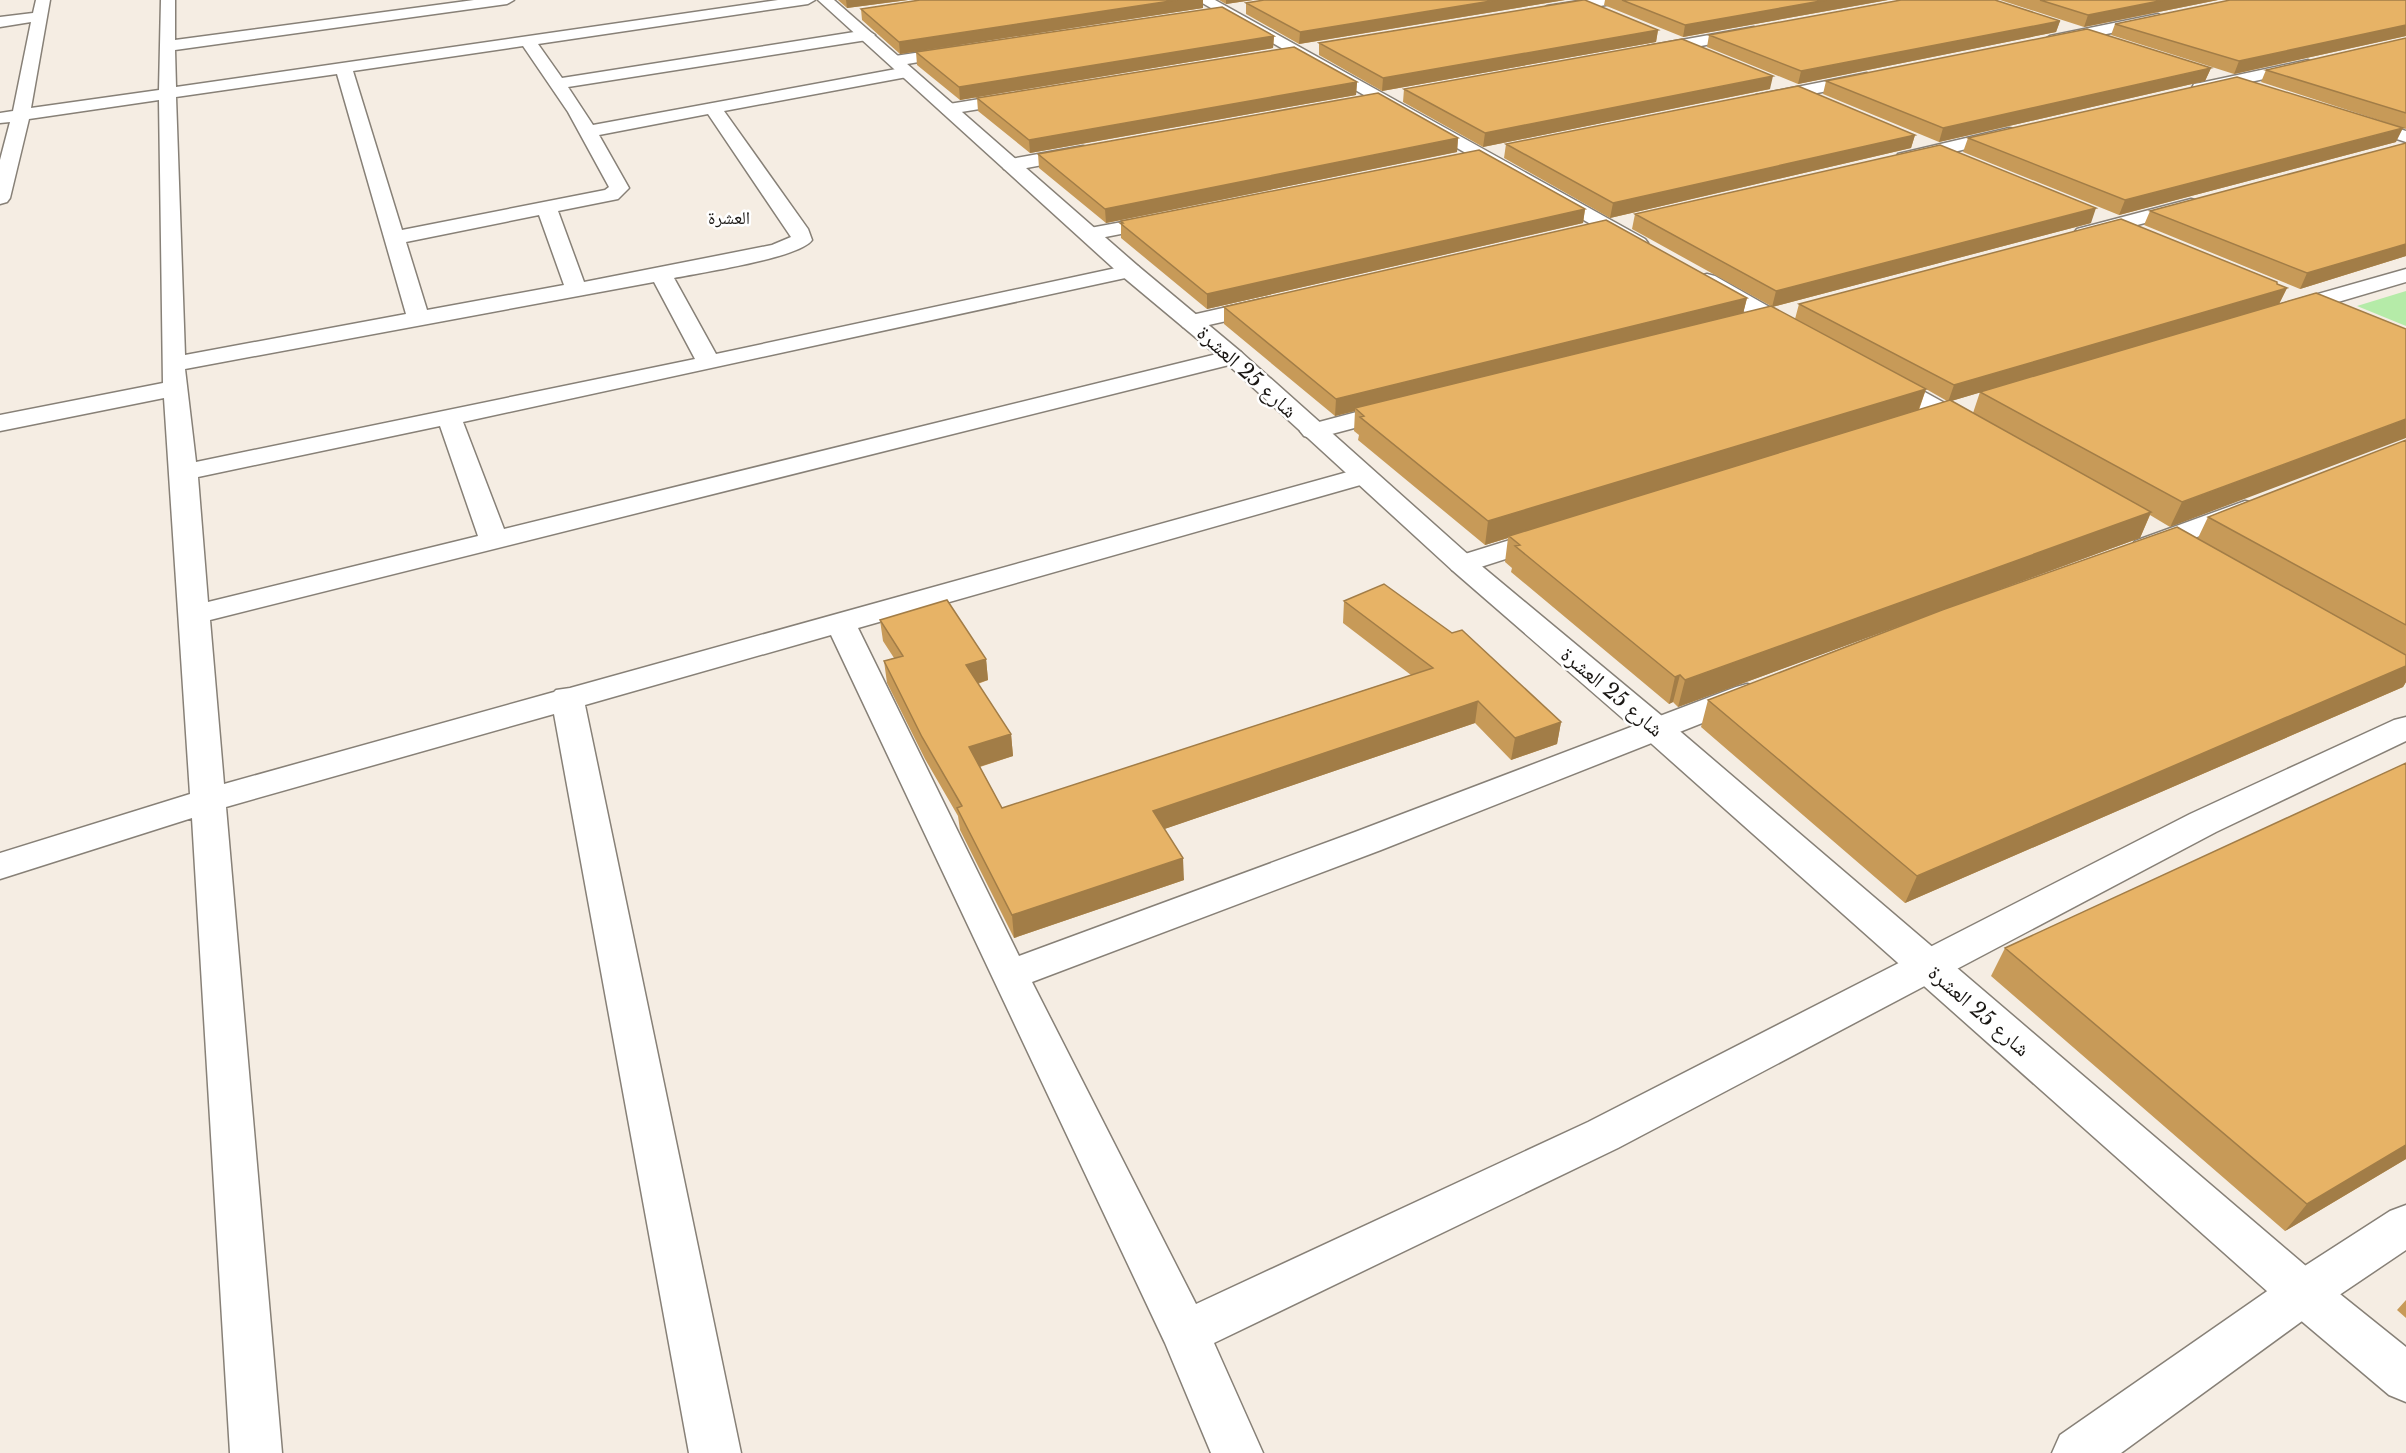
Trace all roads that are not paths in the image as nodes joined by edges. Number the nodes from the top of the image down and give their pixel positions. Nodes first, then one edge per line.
1 (507, 0) edge
2 (808, 0) edge
3 (1611, 0) edge
4 (172, 1) edge
5 (1580, 2) edge
6 (41, 8) edge
7 (637, 8) dead end
8 (1219, 8) edge
9 (1528, 14) edge
10 (2177, 15) edge
11 (850, 16) edge
12 (1617, 18) edge
13 (0, 22) edge
14 (650, 23) junction
15 (2052, 24) edge
16 (1770, 29) edge
17 (1650, 31) edge
18 (2084, 34) junction
19 (527, 41) junction
20 (2116, 44) edge
21 (1682, 45) junction
22 (2028, 45) edge
23 (169, 46) junction
24 (1321, 47) edge
25 (974, 49) edge
26 (1286, 52) junction
27 (1637, 53) edge
28 (1714, 58) edge
29 (2331, 59) edge
30 (901, 67) junction
31 (344, 68) junction
32 (2202, 70) edge
33 (1884, 74) edge
34 (1766, 79) edge
35 (2235, 80) junction
36 (559, 83) junction
37 (2267, 91) edge
38 (167, 92) junction
39 (1797, 92) junction
40 (2177, 93) edge
41 (1039, 94) edge
42 (1406, 94) edge
43 (1372, 101) junction
44 (1739, 104) edge
45 (1830, 106) edge
46 (713, 109) junction
47 (949, 109) junction
48 (21, 114) junction
49 (2342, 116) edge
50 (0, 118) edge
51 (2031, 128) edge
52 (590, 131) junction
53 (1906, 137) edge
54 (2406, 137) edge
55 (2406, 147) edge
56 (1101, 149) edge
57 (1939, 151) junction
58 (2384, 153) edge
59 (1960, 159) edge
60 (1882, 164) edge
61 (1011, 165) junction
62 (0, 198) edge
63 (2207, 201) edge
64 (547, 209) junction
65 (2097, 215) dead end
66 (1180, 217) edge
67 (1630, 220) edge
68 (2118, 224) junction
69 (1607, 225) junction
70 (1584, 231) edge
71 (1090, 234) junction
72 (2150, 237) edge
73 (393, 238) junction
74 (2061, 239) edge
75 (1658, 254) edge
76 (1130, 271) junction
77 (1688, 271) edge
78 (661, 274) junction
79 (2406, 275) edge
80 (576, 289) junction
81 (2278, 290) edge
82 (1283, 301) edge
83 (2310, 303) junction
84 (1802, 308) edge
85 (2265, 316) edge
86 (2342, 316) edge
87 (1769, 317) junction
88 (418, 318) junction
89 (1191, 322) junction
90 (1736, 325) edge
91 (1810, 339) edge
92 (1233, 357) junction
93 (709, 363) junction
94 (1862, 367) edge
95 (174, 376) junction
96 (1978, 403) dead end
97 (1413, 406) edge
98 (1945, 412) junction
99 (449, 417) junction
100 (0, 423) edge
101 (1911, 423) edge
102 (1313, 431) junction
103 (1995, 441) edge
104 (184, 472) junction
105 (1362, 476) junction
106 (2267, 500) edge
107 (2136, 522) edge
108 (1574, 528) edge
109 (494, 540) junction
110 (2177, 545) junction
111 (2122, 556) edge
112 (1462, 564) junction
113 (193, 615) junction
114 (840, 622) junction
115 (1776, 683) edge
116 (567, 697) junction
117 (2406, 728) edge
118 (1656, 729) junction
119 (209, 800) junction
120 (0, 866) edge
121 (1927, 966) junction
122 (1009, 975) junction
123 (2406, 1225) edge
124 (2303, 1293) junction
125 (1185, 1333) junction
126 (2406, 1378) edge
127 (256, 1453) edge
128 (715, 1453) edge
129 (1237, 1453) edge
130 (2078, 1453) edge

1 - 23 street
2 - 14 street
3 - 5 street
4 - 23 street
5 - 9 street
5 - 12 street
6 - 13 street
6 - 48 street
7 - 14 street
8 - 26 street
10 - 18 street
11 - 30 street, شارع 25 العشرة
11 - 36 street
14 - 19 street
15 - 18 street
16 - 21 street
17 - 21 street
18 - 20 street
18 - 22 street
19 - 31 street
19 - 36 street
21 - 27 street
21 - 28 street
23 - 38 street
24 - 26 street
25 - 30 street
26 - 43 street
29 - 35 street
30 - 46 street
30 - 47 street, شارع 25 العشرة
31 - 38 street
31 - 73 street
32 - 35 street
33 - 39 street
34 - 39 street
35 - 37 street
35 - 40 street
36 - 52 street
38 - 48 street
38 - 95 street
39 - 44 street
39 - 45 street
41 - 47 street
42 - 43 street
43 - 69 street
46 - 52 street
46 - 78 street
47 - 61 street, شارع 25 العشرة
48 - 50 street
48 - 62 street
49 - 54 street
51 - 57 street
52 - 64 street
53 - 57 street
55 - 58 street
56 - 61 street
57 - 59 street
57 - 60 street
61 - 71 street, شارع 25 العشرة
63 - 68 street
64 - 73 street
64 - 80 street
65 - 68 street
66 - 71 street
67 - 69 street
68 - 72 street
68 - 74 street
69 - 70 street
69 - 75 street
71 - 76 street, شارع 25 العشرة
73 - 88 street
76 - 89 street, شارع 25 العشرة
76 - 93 street
77 - 87 street
78 - 80 street
78 - 93 street
79 - 83 street
80 - 88 street
81 - 83 street
82 - 89 street
83 - 85 street
83 - 86 street
84 - 87 street
87 - 90 street
87 - 91 street
88 - 95 street
89 - 92 street, شارع 25 العشرة
92 - 102 street, شارع 25 العشرة
92 - 109 street
93 - 99 street
94 - 98 street
95 - 100 street
95 - 104 street
96 - 98 street
97 - 102 street
98 - 101 street
98 - 103 street
99 - 104 street
99 - 109 street
102 - 105 street, شارع 25 العشرة
104 - 113 street
105 - 112 street, شارع 25 العشرة
105 - 114 street
106 - 110 street
107 - 110 street
108 - 112 street
109 - 113 street
110 - 111 street
112 - 118 street, شارع 25 العشرة
113 - 119 street
114 - 116 street
114 - 122 street
115 - 118 street
116 - 119 street
116 - 128 street
117 - 121 street
118 - 121 street, شارع 25 العشرة
118 - 122 street
119 - 120 street
119 - 127 street
121 - 124 street, شارع 25 العشرة
121 - 125 street
122 - 125 street
123 - 124 street
124 - 126 street, شارع 25 العشرة
124 - 130 street
125 - 129 street

